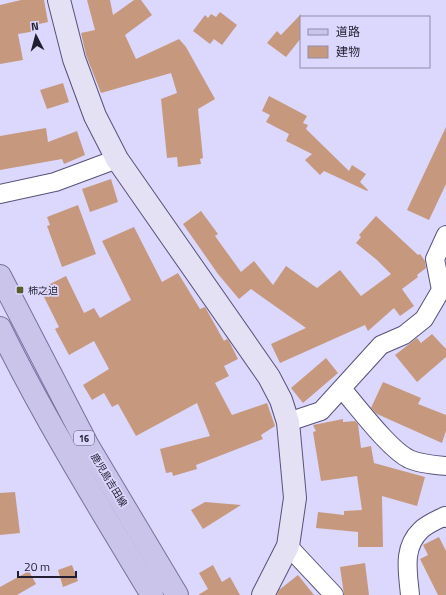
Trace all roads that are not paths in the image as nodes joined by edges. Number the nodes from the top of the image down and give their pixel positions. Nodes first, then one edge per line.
1 (59, 0) edge
2 (117, 159) junction
3 (0, 194) edge
4 (446, 235) edge
5 (0, 276) edge
6 (0, 328) edge
7 (342, 389) junction
8 (288, 422) junction
9 (446, 466) edge
10 (446, 518) edge
11 (288, 546) junction
12 (152, 595) edge
13 (177, 595) edge
14 (263, 595) edge
15 (334, 595) edge
16 (410, 595) edge

1 - 2 street
2 - 3 street
2 - 8 street
4 - 7 street
5 - 13 main road, 鹿児島吉田線 / 16
6 - 12 main road, 16
7 - 8 street
7 - 9 street
8 - 11 street
10 - 16 street
11 - 14 street
11 - 15 street

